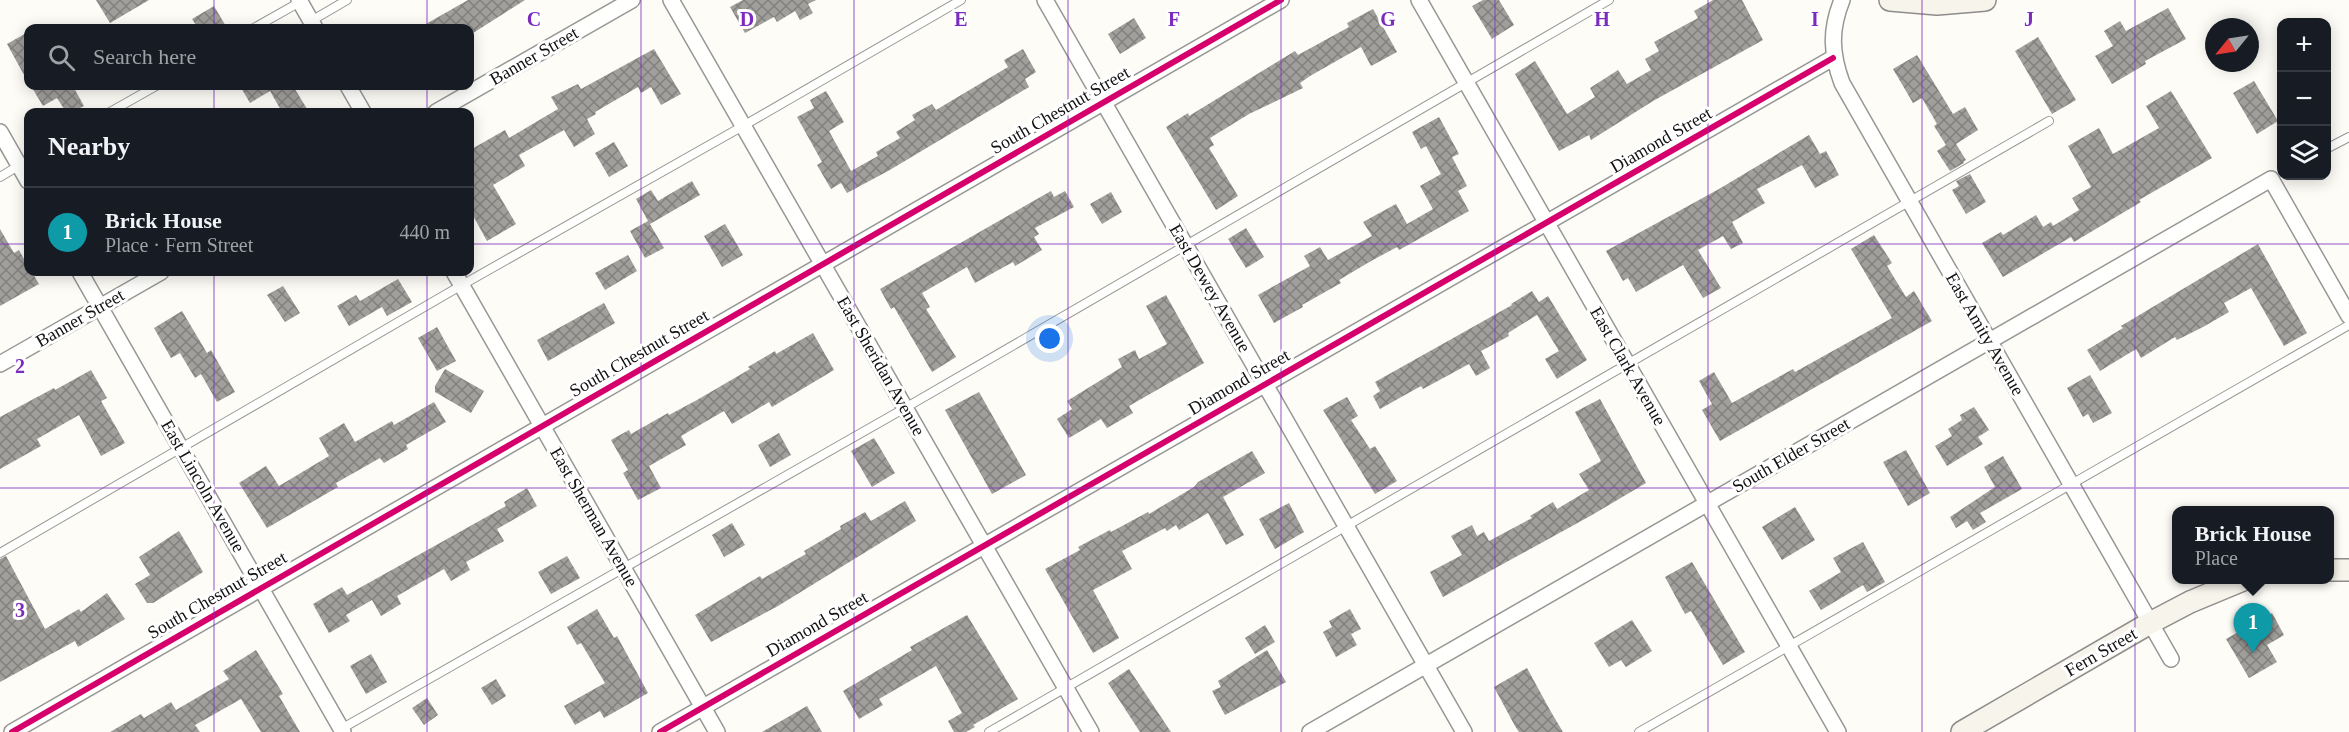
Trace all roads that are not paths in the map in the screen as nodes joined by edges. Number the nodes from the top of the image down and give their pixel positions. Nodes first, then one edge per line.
1 (347, 0) edge
2 (632, 0) edge
3 (671, 0) edge
4 (960, 0) edge
5 (1046, 0) edge
6 (1281, 0) edge
7 (1419, 0) edge
8 (1609, 0) edge
9 (1842, 0) edge
10 (1890, 0) edge
11 (1985, 0) edge
12 (299, 1) edge
13 (261, 24) edge
14 (312, 24) edge
15 (314, 24) edge
16 (1833, 58) junction
17 (1466, 82) junction
18 (149, 90) edge
19 (350, 90) edge
20 (1104, 102) junction
21 (117, 108) edge
22 (361, 108) edge
23 (443, 108) edge
24 (2049, 121) dead end
25 (743, 126) junction
26 (0, 132) edge
27 (2349, 137) edge
28 (2331, 146) edge
29 (24, 163) edge
30 (2276, 176) edge
31 (0, 177) edge
32 (1910, 202) junction
33 (1546, 224) junction
34 (1186, 245) junction
35 (823, 265) junction
36 (474, 269) edge
37 (82, 276) edge
38 (154, 276) edge
39 (458, 278) edge
40 (100, 307) junction
41 (2349, 316) edge
42 (2349, 325) edge
43 (1989, 341) junction
44 (0, 364) edge
45 (1628, 365) junction
46 (1265, 384) junction
47 (905, 408) junction
48 (542, 425) junction
49 (181, 448) junction
50 (2071, 484) junction
51 (1707, 503) junction
52 (1346, 525) junction
53 (984, 546) junction
54 (0, 553) edge
55 (622, 567) junction
56 (2231, 584) edge
57 (261, 587) junction
58 (2150, 623) junction
59 (1788, 646) junction
60 (2171, 659) dead end
61 (1426, 665) junction
62 (1065, 687) junction
63 (703, 707) junction
64 (340, 731) edge
65 (12, 732) edge
66 (660, 732) edge
67 (717, 732) edge
68 (989, 732) edge
69 (1091, 732) edge
70 (1310, 732) edge
71 (1464, 732) edge
72 (1639, 732) edge
73 (1838, 732) edge
74 (1962, 732) edge

1 - 15 lane
2 - 23 street, Banner Street
3 - 25 street, East Sheridan Avenue
4 - 25 lane
5 - 20 street, East Dewey Avenue
6 - 20 street, South Chestnut Street
7 - 17 street, East Clark Avenue
8 - 17 lane
9 - 16 street, East Amity Avenue
10 - 11 street
12 - 13 lane
12 - 14 street
16 - 32 street, East Amity Avenue
16 - 33 street, Diamond Street
17 - 33 street, East Clark Avenue
17 - 34 lane
18 - 21 lane
19 - 22 street
20 - 34 street, East Dewey Avenue
20 - 35 street, South Chestnut Street
24 - 32 lane
25 - 35 street, East Sheridan Avenue
25 - 36 lane
26 - 29 street
27 - 28 lane
29 - 31 lane
30 - 41 street
30 - 43 street, South Elder Street
32 - 43 street, East Amity Avenue
32 - 45 lane
33 - 45 street, East Clark Avenue
33 - 46 street, Diamond Street
34 - 46 street, East Dewey Avenue
34 - 47 lane
35 - 47 street, East Sheridan Avenue
35 - 48 street, South Chestnut Street
37 - 40 street, East Lincoln Avenue
38 - 40 street, Banner Street
39 - 48 street, East Sherman Avenue
39 - 49 lane
40 - 44 street, Banner Street
40 - 49 street, East Lincoln Avenue
42 - 50 lane
43 - 50 street, East Amity Avenue
43 - 51 street, South Elder Street
45 - 51 street, East Clark Avenue
45 - 52 lane
46 - 52 street, East Dewey Avenue
46 - 53 street, Diamond Street
47 - 53 street, East Sheridan Avenue
47 - 55 lane
48 - 55 street, East Sherman Avenue
48 - 57 street, South Chestnut Street
49 - 54 lane
49 - 57 street, East Lincoln Avenue
50 - 58 street, East Amity Avenue
50 - 59 lane
51 - 59 street, East Clark Avenue
51 - 61 street, South Elder Street
52 - 61 street, East Dewey Avenue
52 - 62 lane
53 - 62 street, East Sheridan Avenue
53 - 63 street, Diamond Street
55 - 63 street, East Sherman Avenue
55 - 64 lane
56 - 58 street, Fern Street
57 - 64 street, East Lincoln Avenue
57 - 65 street, South Chestnut Street
58 - 60 street, East Amity Avenue
58 - 74 street, Fern Street
59 - 72 lane
59 - 73 street, East Clark Avenue
61 - 70 street, South Elder Street
61 - 71 street, East Dewey Avenue
62 - 68 lane
62 - 69 street, East Sheridan Avenue
63 - 66 street, Diamond Street
63 - 67 street, East Sherman Avenue

